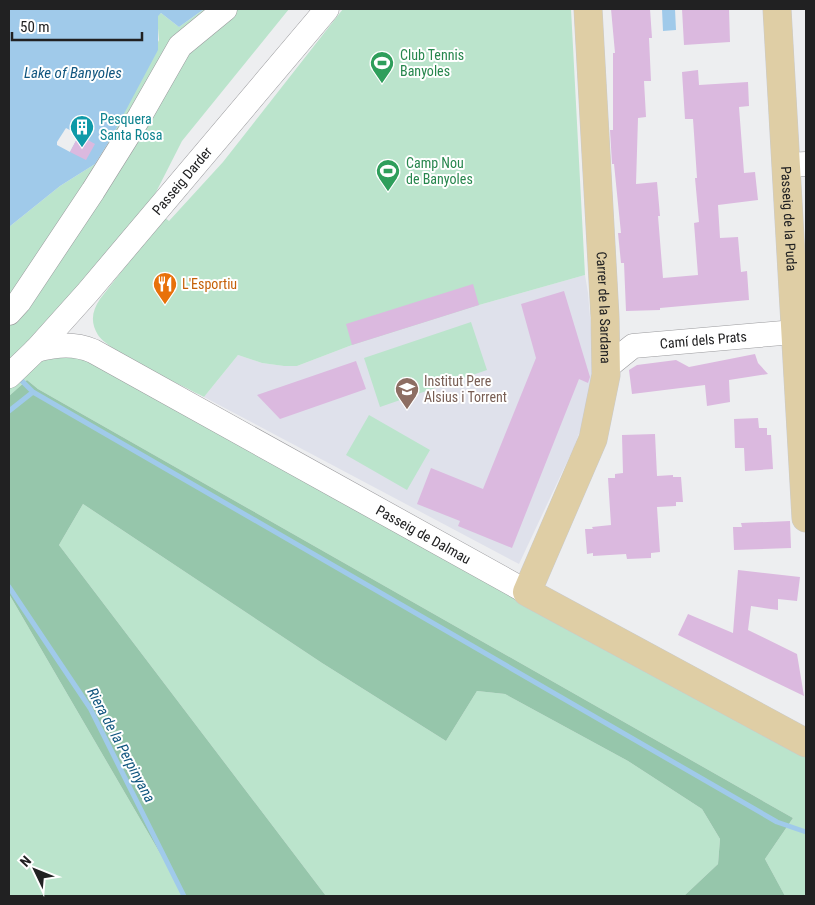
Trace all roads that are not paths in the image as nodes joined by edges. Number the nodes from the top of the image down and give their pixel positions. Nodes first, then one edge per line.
1 (225, 9) edge
2 (327, 9) edge
3 (588, 9) edge
4 (778, 9) edge
5 (796, 164) edge
6 (80, 301) junction
7 (9, 313) edge
8 (801, 331) edge
9 (36, 350) junction
10 (93, 351) junction
11 (607, 367) junction
12 (9, 376) edge
13 (806, 518) edge
14 (526, 592) junction
15 (805, 741) edge

1 - 7 street
2 - 6 street, Passeig Darder
3 - 11 main road, Carrer de la Sardana
4 - 5 main road, Passeig de la Puda
5 - 8 main road, Passeig de la Puda
6 - 9 street, Passeig Darder
6 - 10 street
8 - 11 street, Camí dels Prats
8 - 13 main road, Passeig de la Puda
9 - 10 street, Passeig de Dalmau
9 - 12 street, Passeig Darder
10 - 14 street, Passeig de Dalmau
11 - 14 main road, Carrer de la Sardana
14 - 15 main road, Passeig de Dalmau

